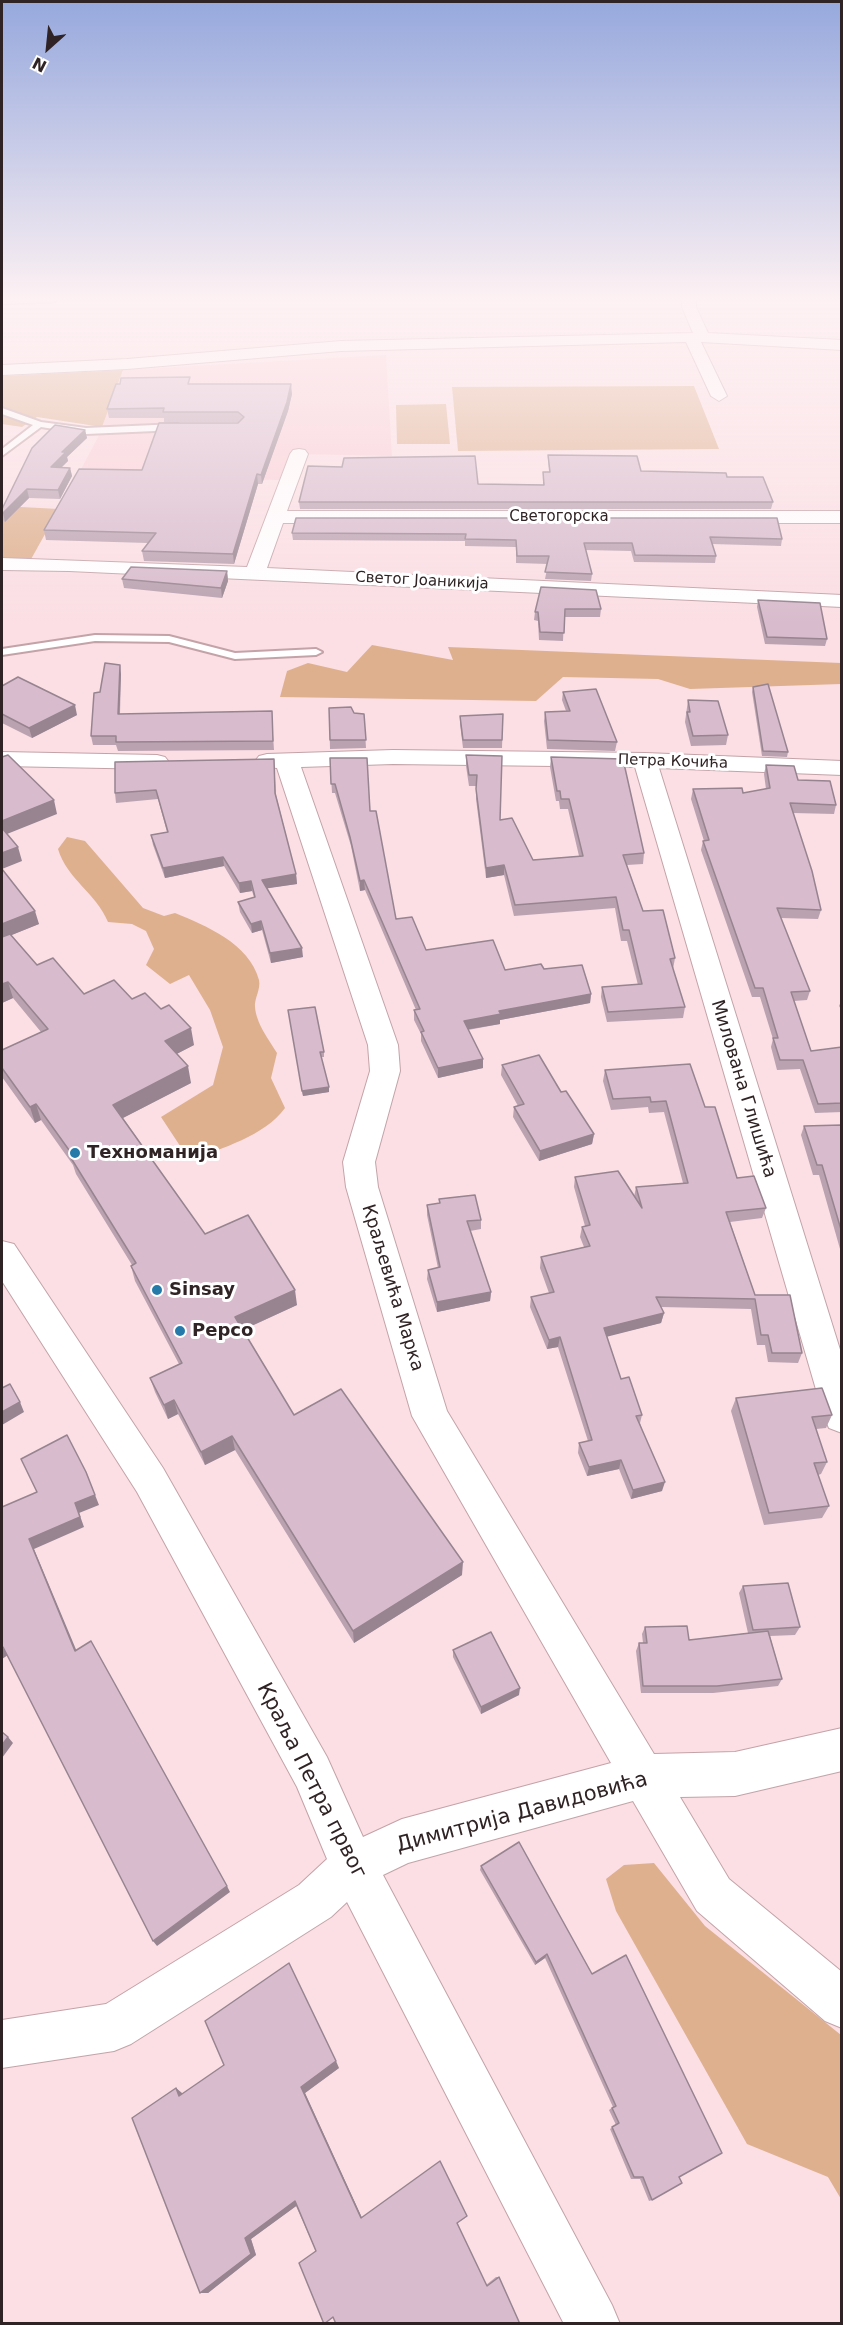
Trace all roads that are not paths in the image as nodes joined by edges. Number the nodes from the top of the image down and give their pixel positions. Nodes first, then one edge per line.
1 (2, 411) edge
2 (39, 424) junction
3 (192, 427) edge
4 (2, 453) edge
5 (299, 454) dead end
6 (276, 517) junction
7 (842, 517) edge
8 (2, 564) edge
9 (255, 573) junction
10 (842, 602) edge
11 (2, 652) edge
12 (316, 652) dead end
13 (2, 759) edge
14 (645, 760) junction
15 (241, 761) edge
16 (287, 761) junction
17 (184, 762) edge
18 (842, 768) edge
19 (2, 1254) edge
20 (842, 1417) edge
21 (842, 1749) edge
22 (642, 1776) junction
23 (353, 1866) junction
24 (842, 2004) edge
25 (2, 2044) edge
26 (593, 2324) edge

1 - 2 lane
2 - 3 lane
2 - 4 lane
5 - 6 street
6 - 7 street, Светогорска
6 - 9 street
8 - 9 street, Светог Јоаникија
9 - 10 street, Светог Јоаникија
11 - 12 lane
13 - 17 street
14 - 16 street, Петра Кочића
14 - 18 street, Петра Кочића
14 - 20 street, Милована Глишића
15 - 16 street, Петра Кочића
16 - 22 street, Краљевића Марка
19 - 23 street, Краља Петра првог
21 - 22 street, Димитрија Давидовића
22 - 23 street, Димитрија Давидовића
22 - 24 street, Краљевића Марка
23 - 25 street, Димитрија Давидовића
23 - 26 street, Краља Петра првог

